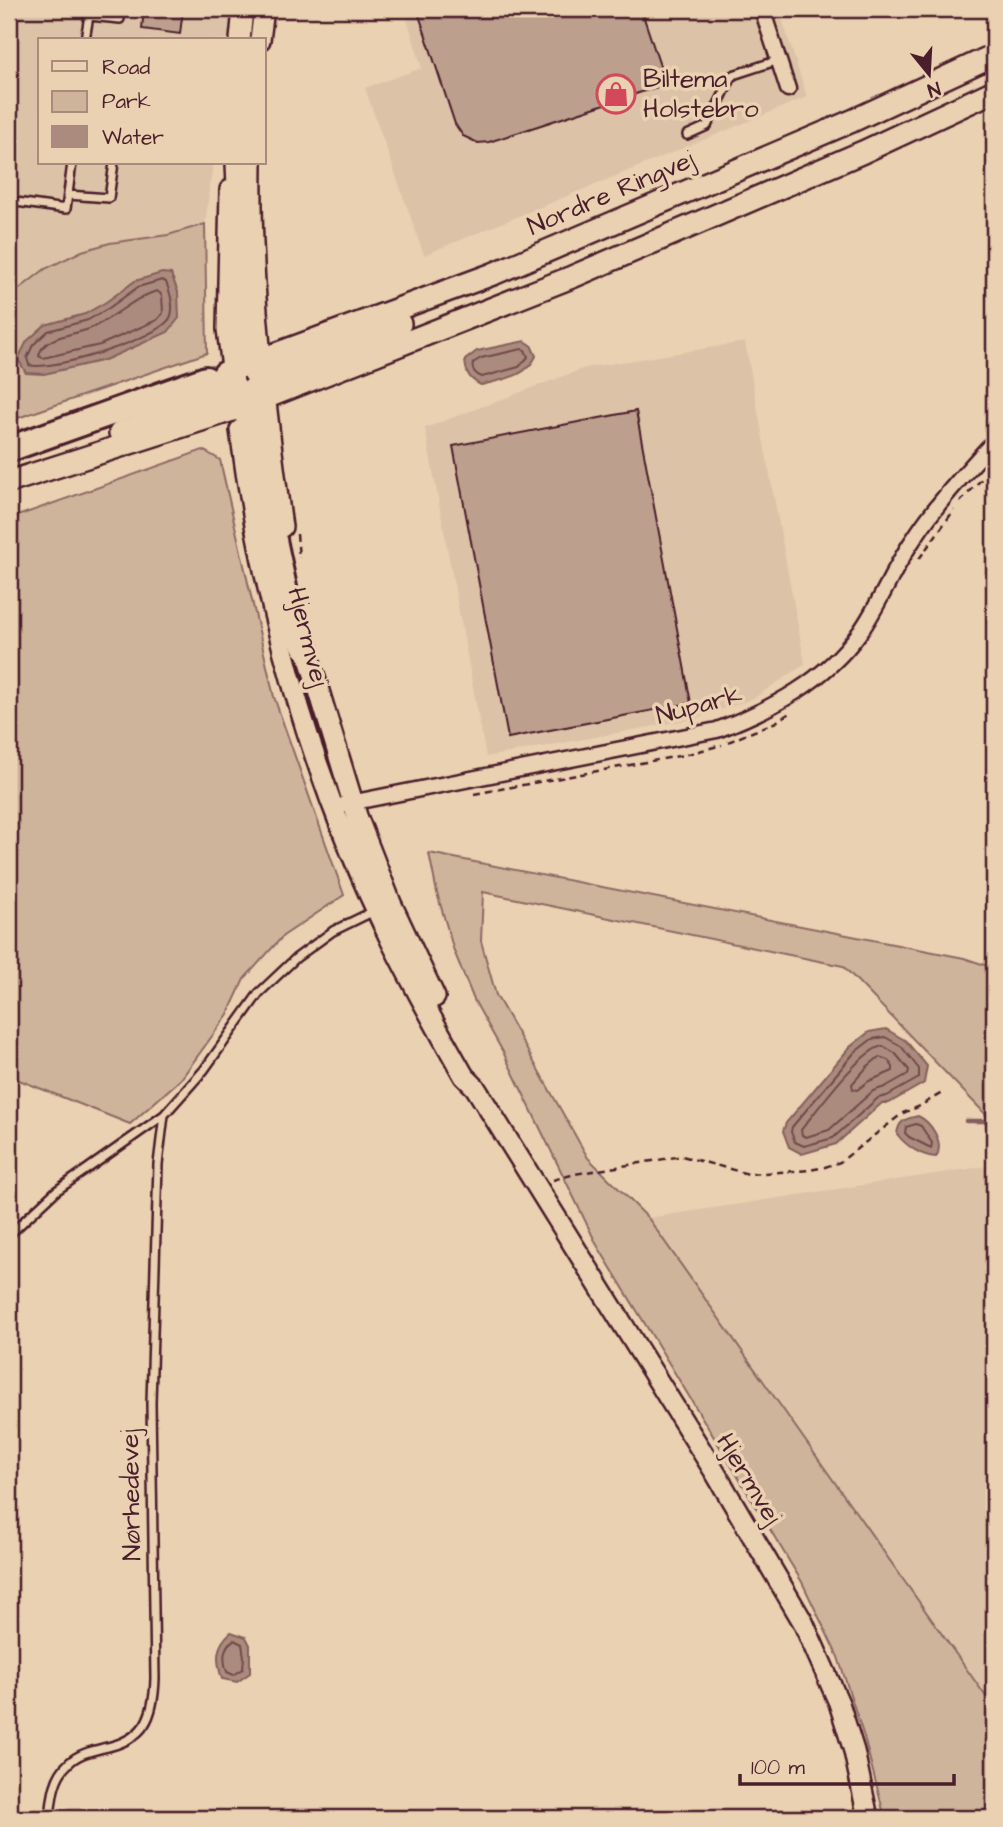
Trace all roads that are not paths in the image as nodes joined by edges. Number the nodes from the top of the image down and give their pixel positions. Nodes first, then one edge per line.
1 (10, 9) edge
2 (121, 9) edge
3 (243, 9) edge
4 (264, 9) edge
5 (762, 9) edge
6 (90, 12) edge
7 (9, 16) edge
8 (85, 38) edge
9 (240, 38) edge
10 (260, 38) edge
11 (994, 55) edge
12 (779, 60) junction
13 (788, 89) dead end
14 (994, 91) edge
15 (687, 135) dead end
16 (72, 164) edge
17 (114, 164) edge
18 (231, 164) edge
19 (237, 164) edge
20 (252, 164) edge
21 (68, 195) junction
22 (9, 201) edge
23 (243, 385) junction
24 (994, 442) edge
25 (9, 449) edge
26 (9, 475) edge
27 (9, 482) edge
28 (305, 647) joint
29 (344, 805) junction
30 (384, 907) junction
31 (164, 1115) junction
32 (9, 1235) edge
33 (50, 1818) edge
34 (867, 1818) edge

1 - 7 lane
2 - 6 lane
3 - 9 street
4 - 10 street
5 - 12 street
6 - 8 lane
11 - 23 main road, Nordre Ringvej
12 - 13 street
12 - 15 lane
14 - 23 main road
16 - 21 lane
17 - 21 lane
18 - 23 street, Hjermvej
19 - 23 main road
20 - 23 street, Hjermvej
21 - 22 lane
23 - 25 highway
23 - 26 main road
23 - 27 main road
23 - 28 highway
23 - 29 street, Hjermvej
24 - 29 street, Nupark
28 - 29 street, Hjermvej
29 - 30 street, Hjermvej
30 - 31 lane
30 - 34 street, Hjermvej
31 - 32 lane
31 - 33 lane, Nørhedevej

